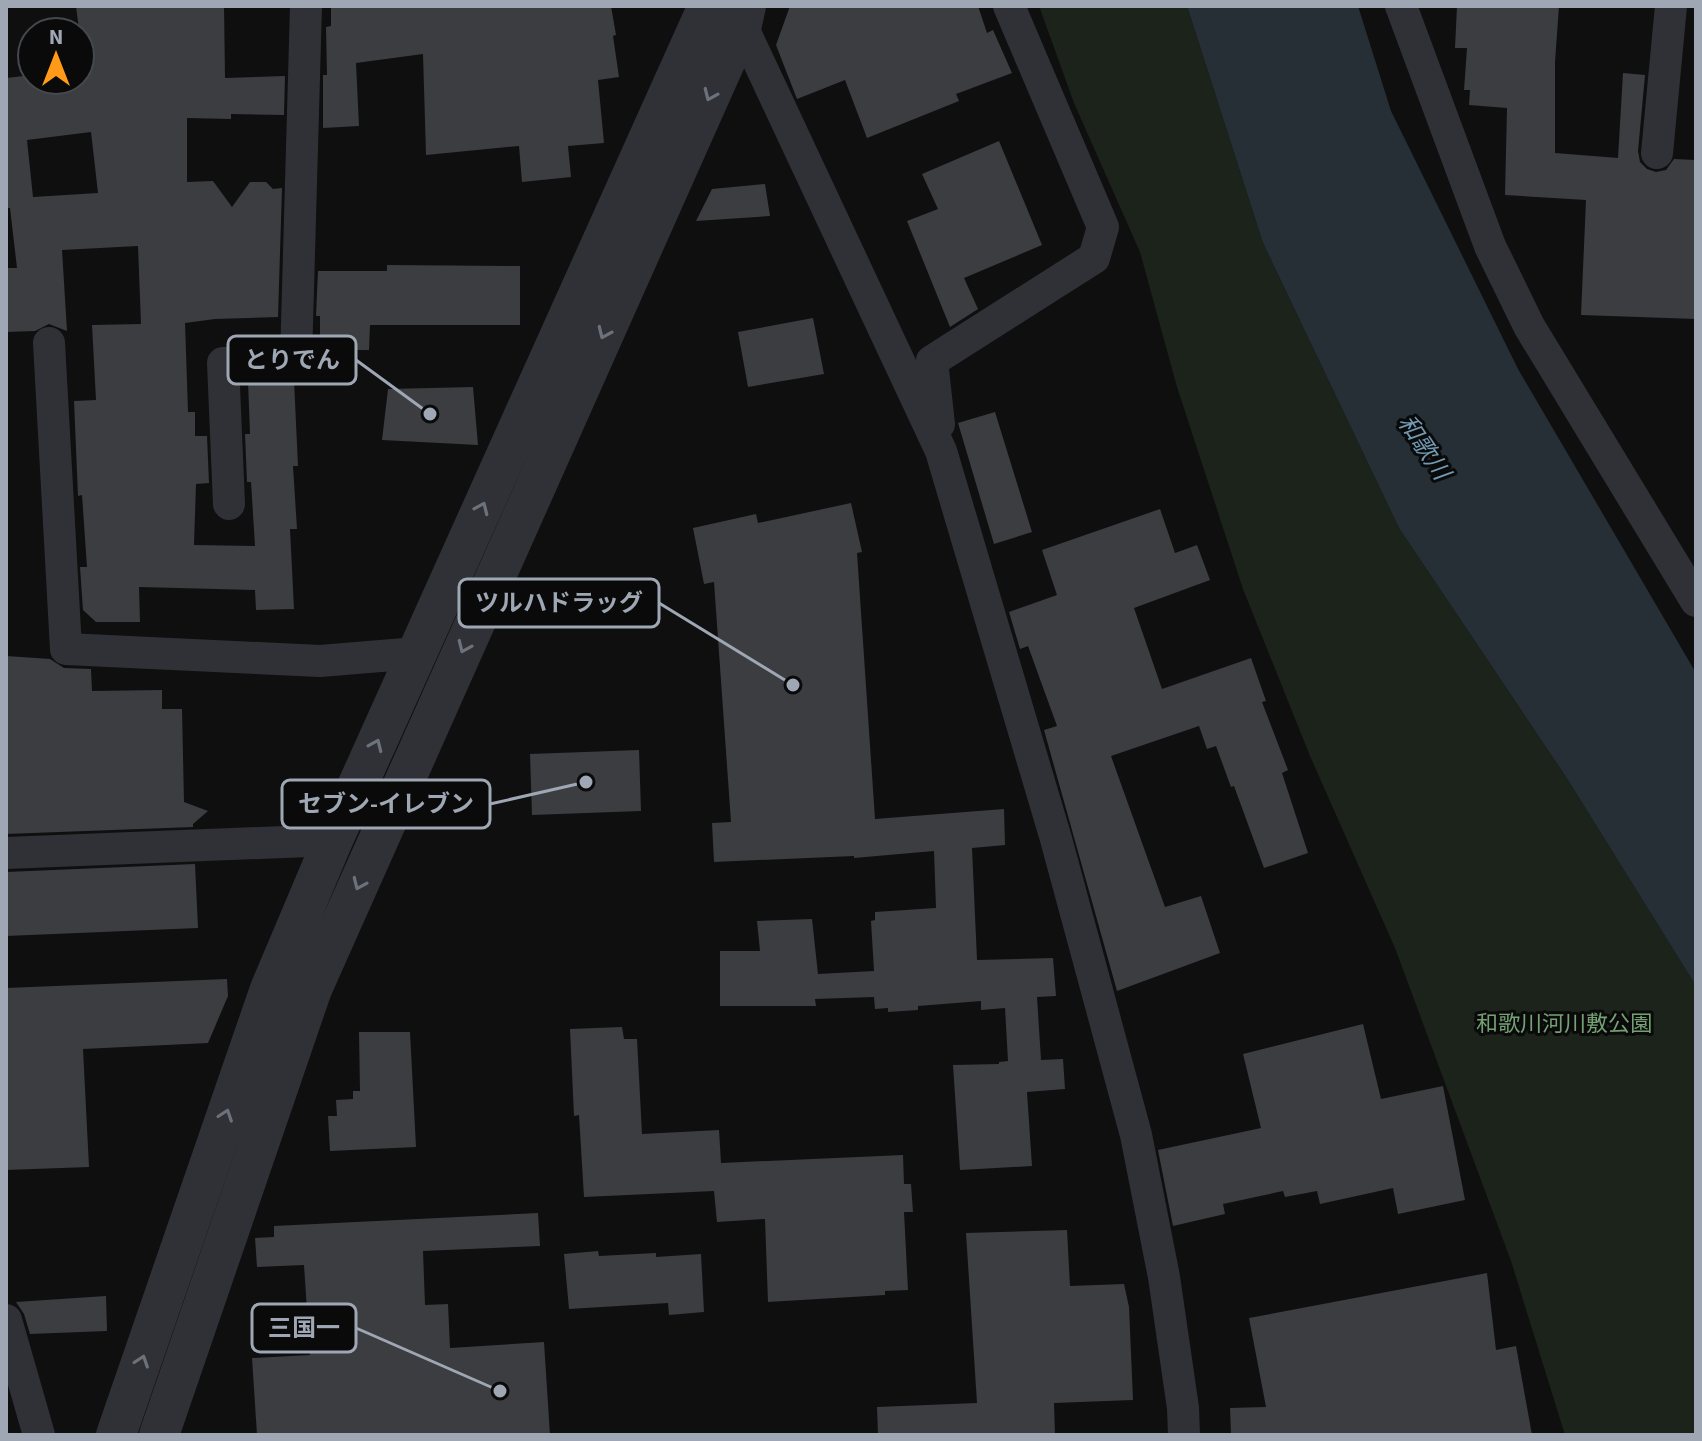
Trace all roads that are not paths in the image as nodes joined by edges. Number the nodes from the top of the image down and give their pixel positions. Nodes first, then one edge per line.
1 (306, 6) edge
2 (1009, 6) edge
3 (1401, 6) edge
4 (1671, 6) edge
5 (732, 10) edge
6 (1657, 153) dead end
7 (49, 343) dead end
8 (941, 451) junction
9 (229, 504) dead end
10 (1696, 601) edge
11 (417, 653) junction
12 (333, 840) junction
13 (6, 853) edge
14 (6, 1320) edge
15 (39, 1435) edge
16 (116, 1435) edge
17 (159, 1435) edge
18 (1184, 1435) edge

1 - 9 street
2 - 8 street
3 - 10 street
4 - 6 street
5 - 8 street
11 -> 5 street
5 -> 17 street
7 - 11 street
8 - 18 street
12 -> 11 street
12 - 13 street
16 -> 12 street
14 - 15 street

